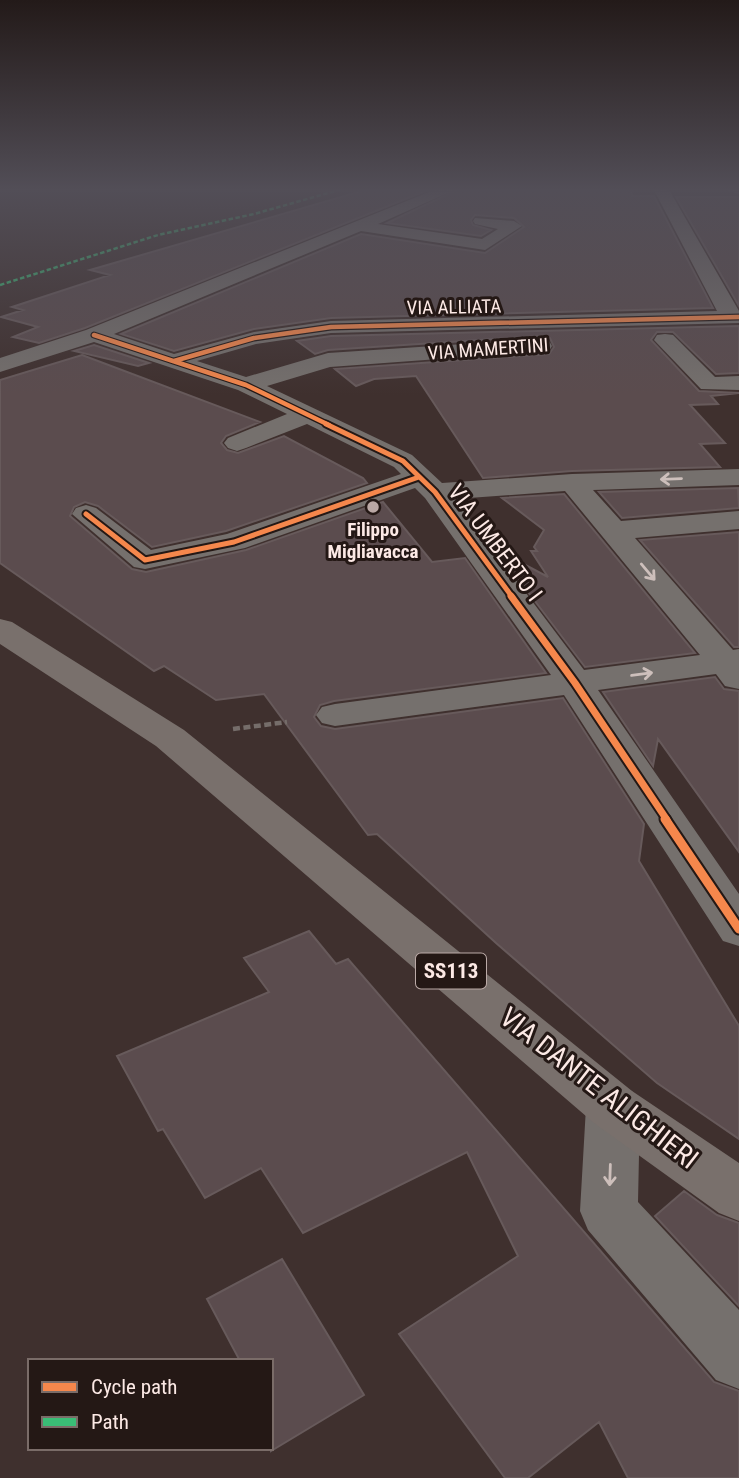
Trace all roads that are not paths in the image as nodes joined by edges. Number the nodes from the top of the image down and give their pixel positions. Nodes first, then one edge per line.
1 (282, 257) edge
2 (700, 257) edge
3 (734, 317) edge
4 (692, 318) junction
5 (94, 335) junction
6 (665, 340) junction
7 (638, 341) dead end
8 (559, 345) dead end
9 (174, 361) junction
10 (0, 365) edge
11 (739, 383) edge
12 (246, 385) junction
13 (308, 415) junction
14 (237, 443) dead end
15 (739, 477) edge
16 (572, 482) junction
17 (427, 485) junction
18 (86, 514) dead end
19 (739, 520) edge
20 (613, 531) junction
21 (0, 629) edge
22 (734, 667) edge
23 (575, 683) junction
24 (335, 715) road end
25 (739, 929) edge
26 (613, 1107) junction
27 (739, 1195) edge
28 (739, 1357) edge

1 - 5 street
2 - 3 street
3 - 4 street, VIA ALLIATA
4 - 6 street
4 - 9 street, VIA ALLIATA
5 - 9 street, VIA UMBERTO I
5 - 10 street
6 - 7 street
6 - 11 street
8 - 12 street, VIA MAMERTINI
9 - 12 street, VIA UMBERTO I
12 - 13 street, VIA UMBERTO I
13 - 14 street
13 - 17 street, VIA UMBERTO I
15 -> 16 street
16 - 17 street
16 - 20 street
17 - 18 street
17 - 23 street, VIA UMBERTO I
19 - 20 street
20 -> 22 street
21 - 26 main road, VIA DANTE ALIGHIERI / SS113
23 -> 22 street
23 - 24 street
23 - 25 street, VIA UMBERTO I
26 - 27 main road, VIA DANTE ALIGHIERI / SS113
26 -> 28 street

